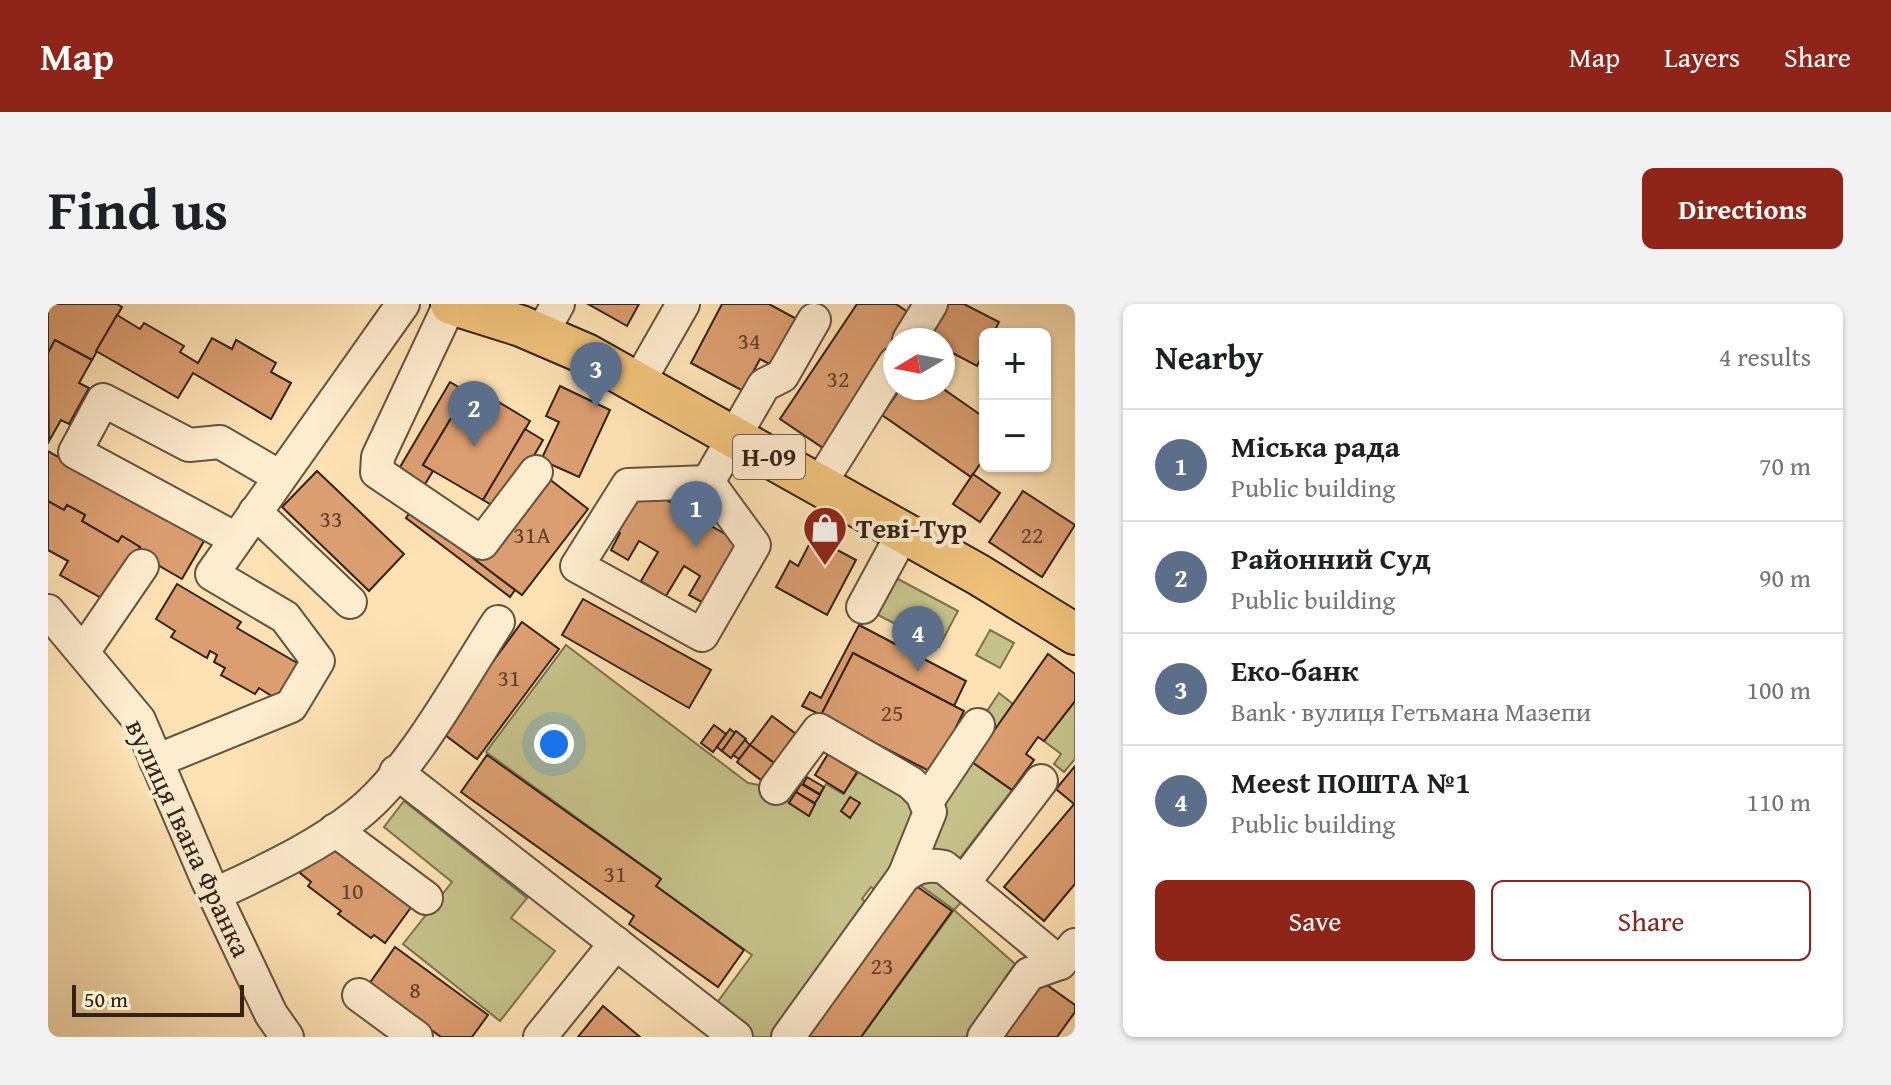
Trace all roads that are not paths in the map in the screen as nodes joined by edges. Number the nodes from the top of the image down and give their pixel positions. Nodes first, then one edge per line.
1 (403, 304) edge
2 (451, 304) edge
3 (683, 304) edge
4 (931, 304) edge
5 (550, 319) edge
6 (814, 320) dead end
7 (916, 328) edge
8 (883, 382) edge
9 (638, 383) junction
10 (733, 436) junction
11 (536, 472) dead end
12 (280, 477) junction
13 (708, 482) junction
14 (819, 485) junction
15 (255, 512) junction
16 (903, 533) junction
17 (236, 539) junction
18 (142, 566) dead end
19 (350, 602) dead end
20 (863, 607) dead end
21 (48, 611) edge
22 (498, 622) dead end
23 (1075, 634) edge
24 (83, 652) junction
25 (978, 725) dead end
26 (156, 761) junction
27 (396, 772) junction
28 (1041, 781) dead end
29 (776, 788) dead end
30 (926, 803) junction
31 (335, 830) junction
32 (904, 876) junction
33 (964, 882) junction
34 (214, 895) junction
35 (426, 898) dead end
36 (616, 943) junction
37 (1067, 954) edge
38 (359, 995) dead end
39 (287, 1037) edge
40 (416, 1037) edge
41 (540, 1037) edge
42 (736, 1037) edge
43 (788, 1037) edge
44 (984, 1037) edge

1 - 12 street
2 - 5 main road, Н-09
2 - 11 street
3 - 9 street
4 - 7 street
5 - 9 main road, Н-09
6 - 10 street
8 - 14 street
9 - 10 main road, Н-09
10 - 13 street
10 - 14 main road, Н-09
12 - 15 street
12 - 17 street
13 - 13 street
14 - 16 main road, Н-09
15 - 17 street
15 - 19 street
16 - 20 street
16 - 23 main road, Н-09
17 - 26 street
18 - 24 street
21 - 24 street, вулиця Івана Франка
22 - 27 street
24 - 26 street, вулиця Івана Франка
25 - 30 street
26 - 34 street, вулиця Івана Франка
27 - 31 street
27 - 36 street
28 - 33 street
29 - 30 street
30 - 32 street
31 - 34 street
31 - 35 street
32 - 33 street
32 - 43 street
33 - 37 street
34 - 39 street, вулиця Івана Франка
36 - 41 street
36 - 42 street
37 - 44 street
38 - 40 street

